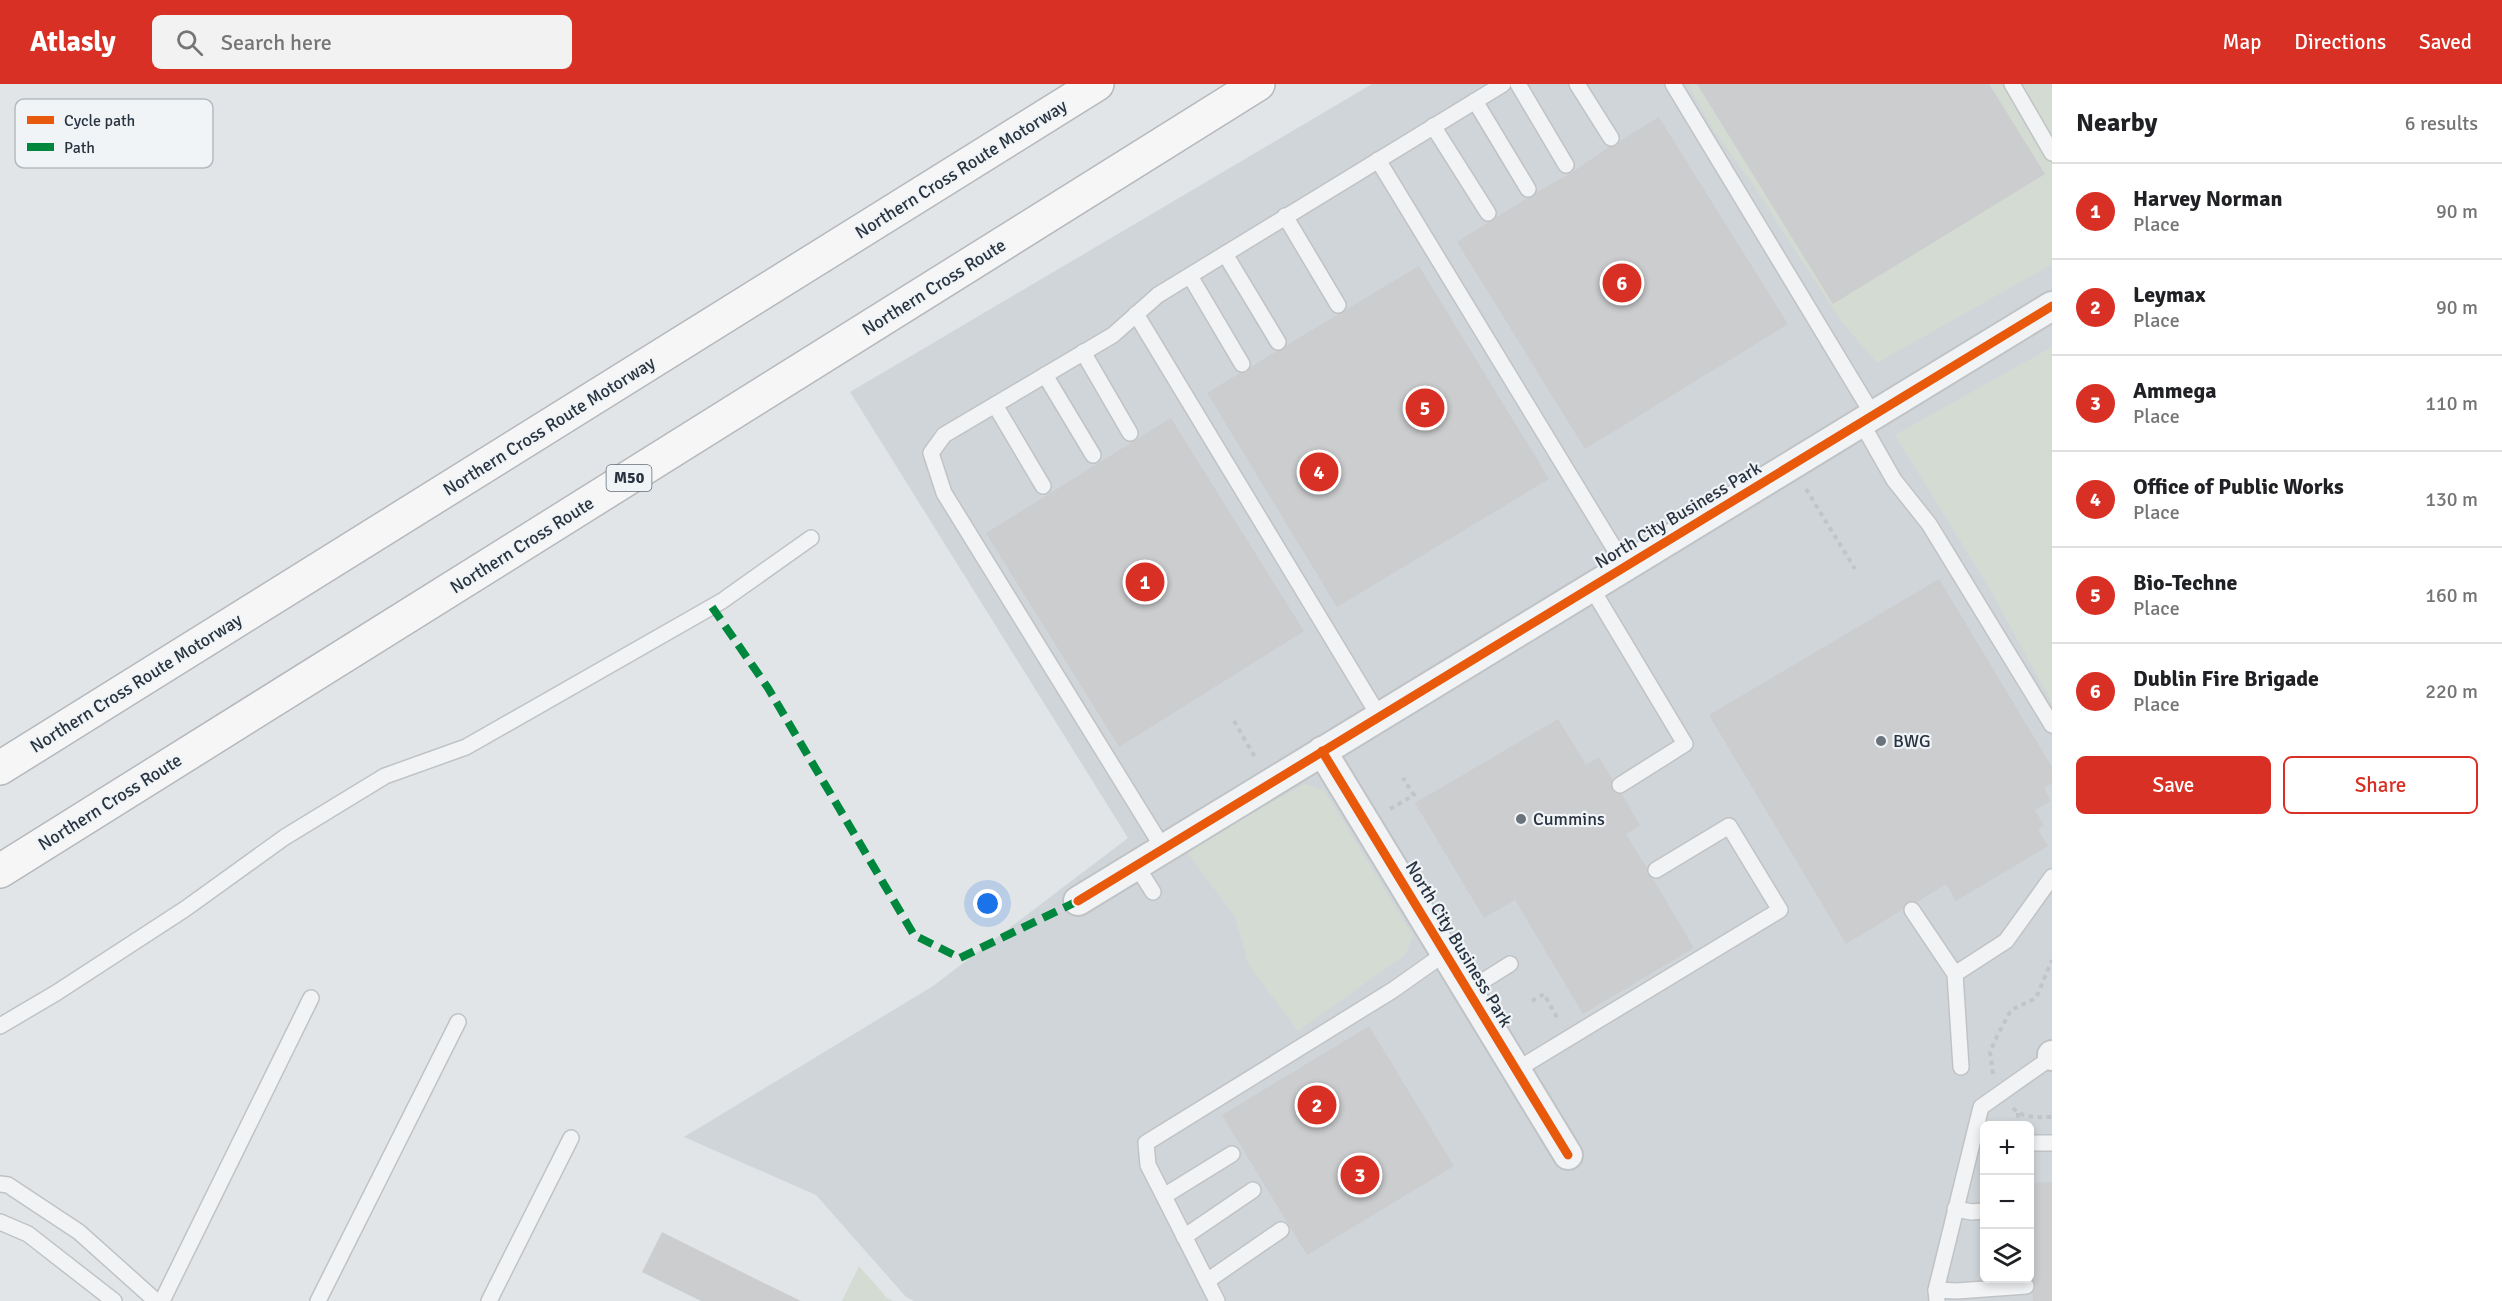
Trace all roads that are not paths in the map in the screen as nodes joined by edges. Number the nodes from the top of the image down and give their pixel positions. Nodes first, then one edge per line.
1 (1097, 84) edge
2 (1258, 84) edge
3 (1503, 84) edge
4 (1518, 84) edge
5 (1577, 84) edge
6 (1673, 84) edge
7 (2012, 84) edge
8 (1475, 101) junction
9 (1433, 126) junction
10 (1611, 138) dead end
11 (2052, 153) edge
12 (1378, 160) junction
13 (1566, 165) dead end
14 (1528, 189) dead end
15 (1488, 213) dead end
16 (1286, 216) junction
17 (1225, 254) junction
18 (1190, 276) junction
19 (1338, 305) dead end
20 (2052, 306) edge
21 (1136, 314) junction
22 (1278, 342) dead end
23 (1083, 352) junction
24 (1242, 364) dead end
25 (1045, 375) junction
26 (995, 405) junction
27 (1867, 418) junction
28 (1130, 433) dead end
29 (1093, 455) dead end
30 (1043, 486) dead end
31 (811, 538) dead end
32 (1625, 566) junction
33 (1591, 587) junction
34 (1379, 716) junction
35 (2052, 725) edge
36 (1322, 751) junction
37 (0, 768) edge
38 (1620, 784) dead end
39 (1164, 848) junction
40 (1136, 865) junction
41 (1656, 870) dead end
42 (0, 871) edge
43 (2050, 884) edge
44 (1153, 892) dead end
45 (1078, 902) dead end
46 (1912, 910) dead end
47 (1444, 954) junction
48 (1510, 964) dead end
49 (1954, 974) junction
50 (1467, 991) junction
51 (311, 998) dead end
52 (458, 1023) dead end
53 (0, 1026) edge
54 (2052, 1056) edge
55 (1961, 1067) dead end
56 (1516, 1070) junction
57 (571, 1138) dead end
58 (2034, 1143) edge
59 (2052, 1143) edge
60 (1978, 1144) edge
61 (1232, 1154) dead end
62 (1568, 1155) dead end
63 (0, 1184) edge
64 (1253, 1190) dead end
65 (1164, 1196) junction
66 (1955, 1209) junction
67 (1980, 1211) edge
68 (0, 1221) edge
69 (1281, 1230) dead end
70 (1184, 1237) junction
71 (1207, 1281) junction
72 (2025, 1286) dead end
73 (1937, 1295) edge
74 (114, 1301) edge
75 (156, 1301) edge
76 (162, 1301) edge
77 (318, 1301) edge
78 (489, 1301) edge
79 (1217, 1301) edge

1 - 37 highway, Northern Cross Route Motorway
2 - 42 highway, Northern Cross Route / M50
3 - 8 lane
4 - 13 lane
5 - 10 lane
6 - 27 lane
7 - 11 lane
8 - 9 lane
8 - 14 lane
9 - 12 lane
9 - 15 lane
12 - 16 lane
12 - 32 lane
16 - 17 lane
16 - 19 lane
17 - 18 lane
17 - 22 lane
18 - 21 lane
18 - 24 lane
20 - 27 street, North City Business Park
21 - 23 lane
21 - 34 lane
23 - 25 lane
23 - 28 lane
25 - 26 lane
25 - 29 lane
26 - 30 lane
26 - 39 lane
27 - 32 street, North City Business Park
27 - 35 lane
31 - 53 lane
32 - 33 street, North City Business Park
33 - 34 street, North City Business Park
33 - 38 lane
34 - 36 street, North City Business Park
36 - 39 street, North City Business Park
36 - 47 street, North City Business Park
39 - 40 street, North City Business Park
40 - 44 lane
40 - 45 street, North City Business Park
41 - 56 lane
43 - 49 lane
46 - 49 lane
47 - 50 street, North City Business Park
47 - 65 lane
48 - 50 lane
49 - 55 lane
50 - 56 street, North City Business Park
51 - 76 lane
52 - 77 lane
54 - 60 lane
56 - 62 street, North City Business Park
57 - 78 lane
58 - 59 lane
60 - 66 lane
61 - 65 lane
63 - 75 lane
64 - 70 lane
65 - 70 lane
66 - 67 lane
66 - 73 lane
68 - 74 lane
69 - 71 lane
70 - 71 lane
71 - 79 lane
72 - 73 lane

